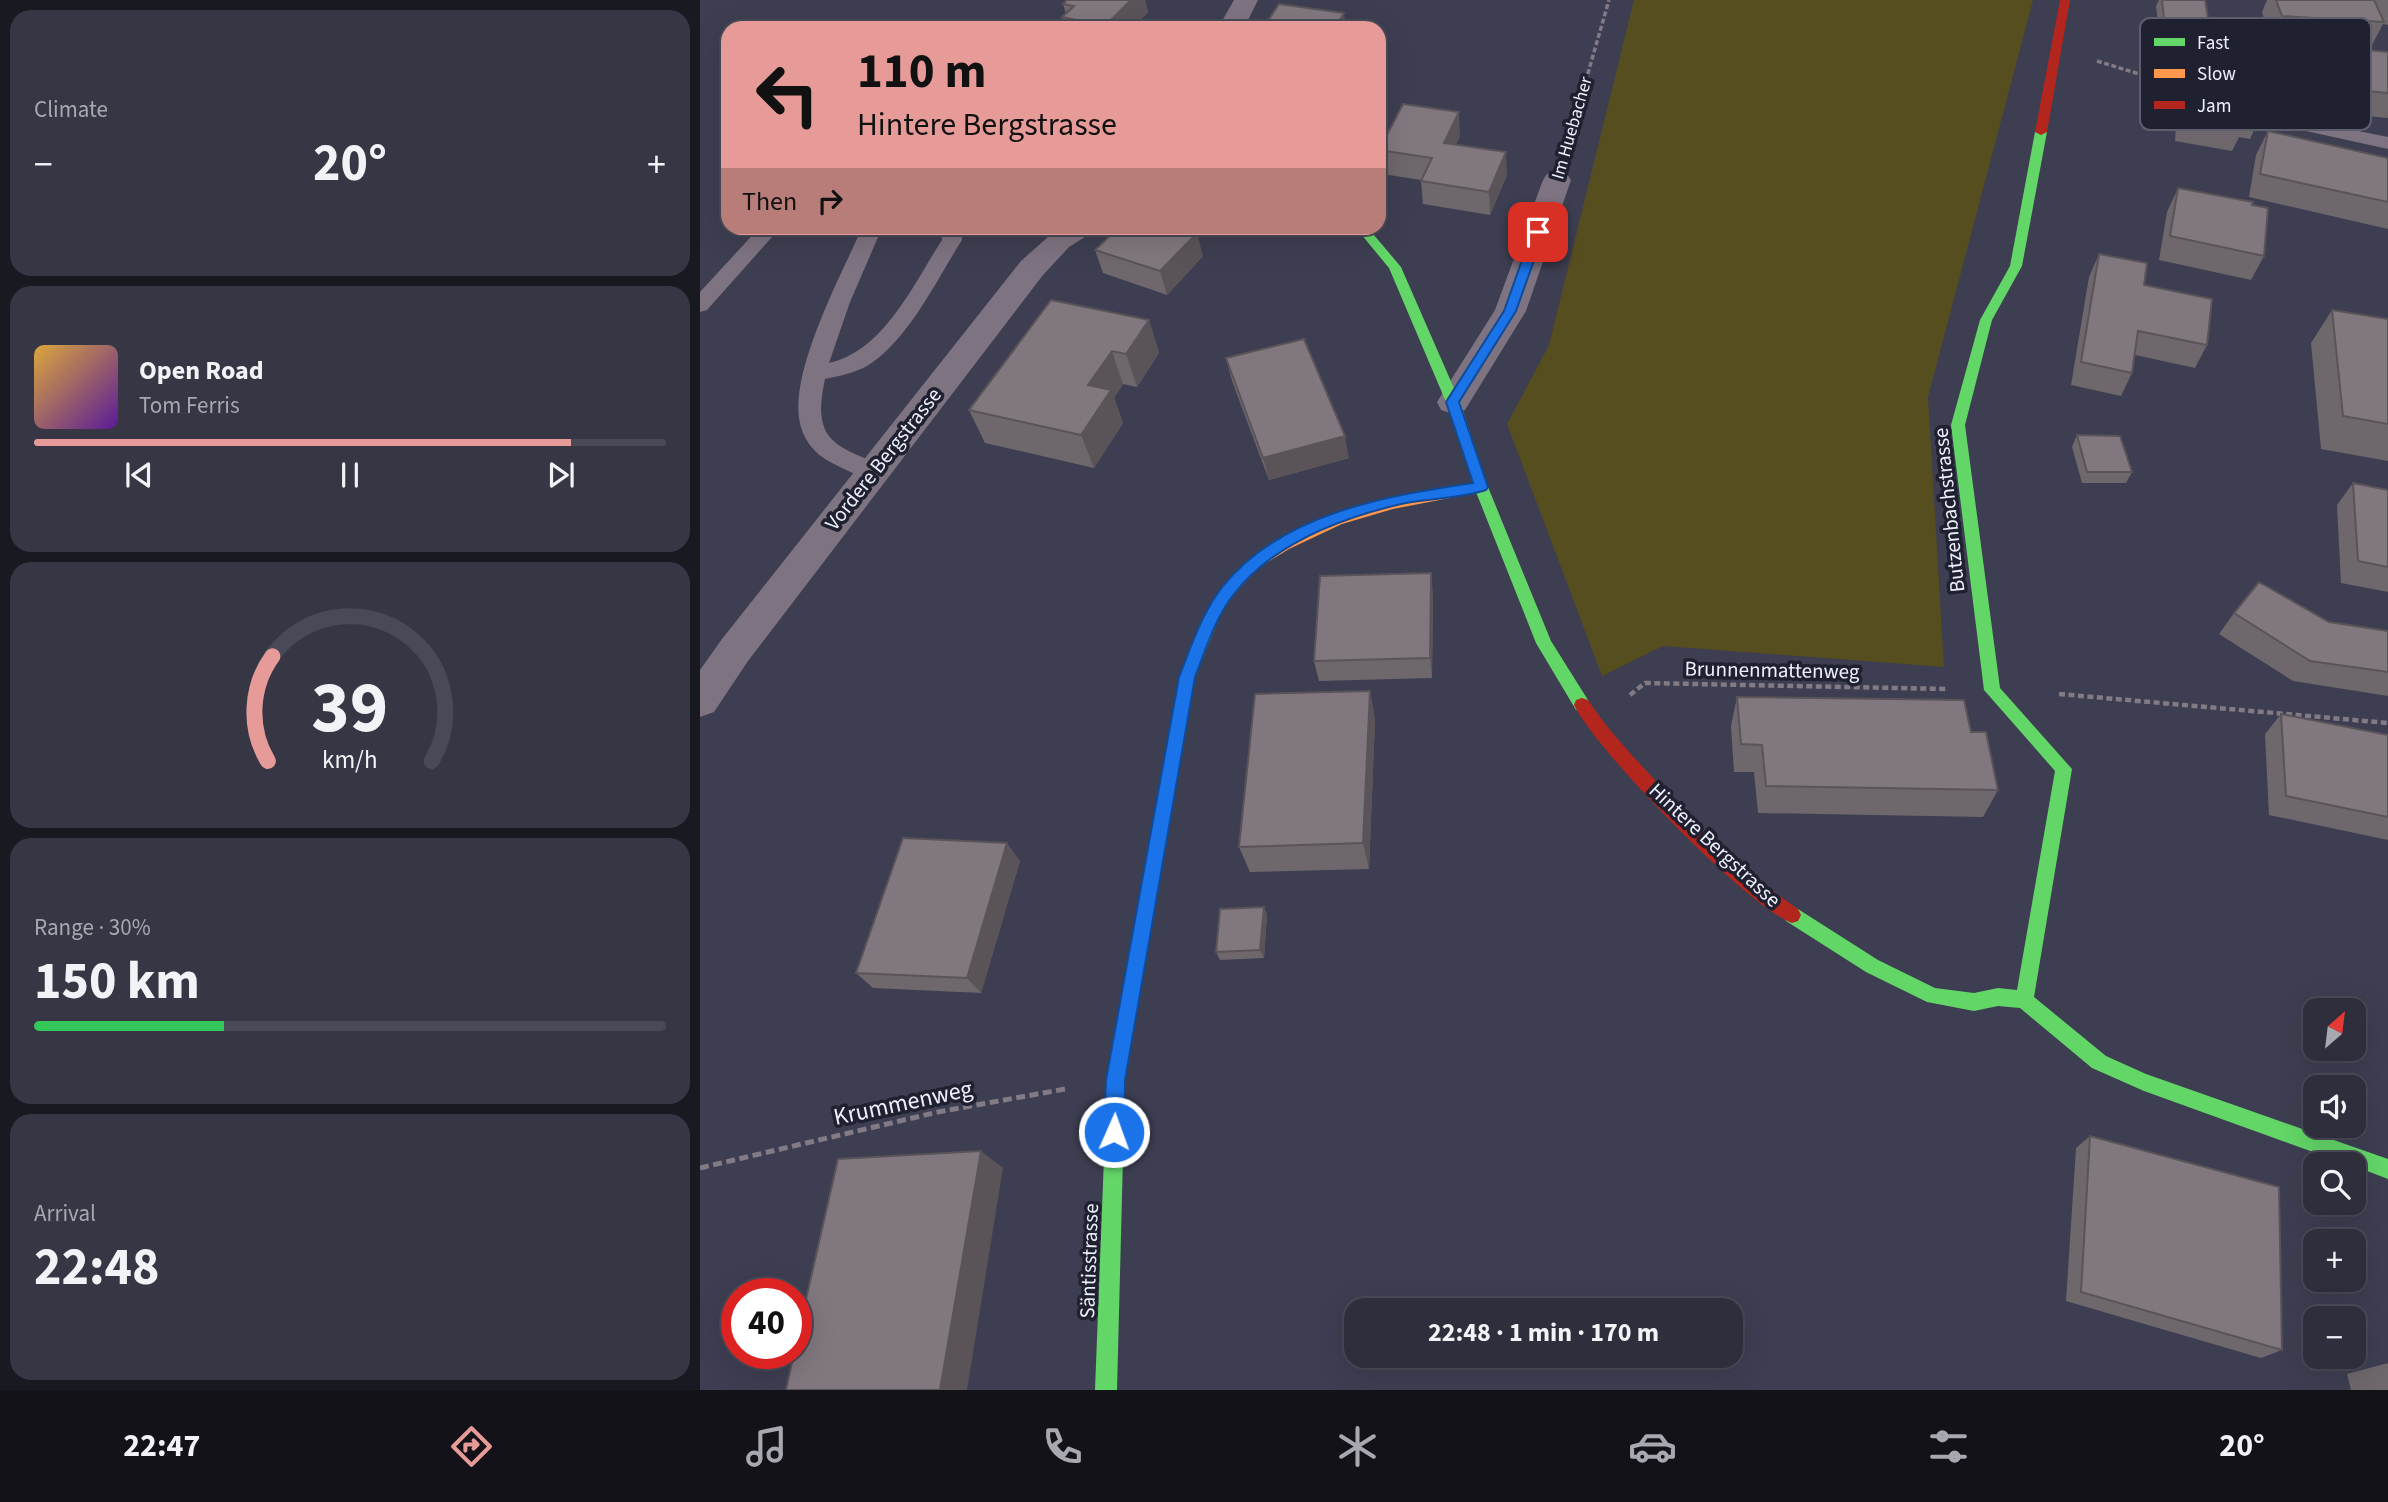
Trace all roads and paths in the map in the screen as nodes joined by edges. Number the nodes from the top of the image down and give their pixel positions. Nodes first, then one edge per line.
1 (1246, 0) edge
2 (1609, 0) edge
3 (2065, 0) edge
4 (1235, 21) edge
5 (2087, 58) dead end
6 (2140, 74) edge
7 (2327, 130) edge
8 (2388, 143) edge
9 (1557, 180) joint
10 (764, 235) edge
11 (869, 235) edge
12 (952, 235) edge
13 (1067, 235) edge
14 (1368, 235) edge
15 (700, 305) edge
16 (813, 374) junction
17 (1452, 402) junction
18 (874, 471) junction
19 (1481, 487) junction
20 (1950, 689) dead end
21 (2055, 694) dead end
22 (700, 701) edge
23 (2388, 723) edge
24 (1594, 724) junction
25 (2024, 1000) junction
26 (1116, 1080) junction
27 (700, 1168) edge
28 (2388, 1169) edge
29 (1106, 1390) edge

1 - 4 street
2 - 9 path, Im Huebacher
3 - 25 street, Butzenbachstrasse
5 - 6 path
7 - 8 lane
9 - 17 street, Im Huebacher
10 - 15 lane
11 - 16 lane
12 - 16 lane
13 - 18 street, Vordere Bergstrasse
14 - 17 street, Hintere Bergstrasse
16 - 18 lane
17 - 19 street, Hintere Bergstrasse
18 - 22 street, Vordere Bergstrasse
19 - 24 street, Hintere Bergstrasse
19 - 26 street, Säntisstrasse
20 - 24 path, Brunnenmattenweg
21 - 23 path
24 - 25 street, Hintere Bergstrasse
25 - 28 street
26 - 27 path, Krummenweg
26 - 29 street, Säntisstrasse

